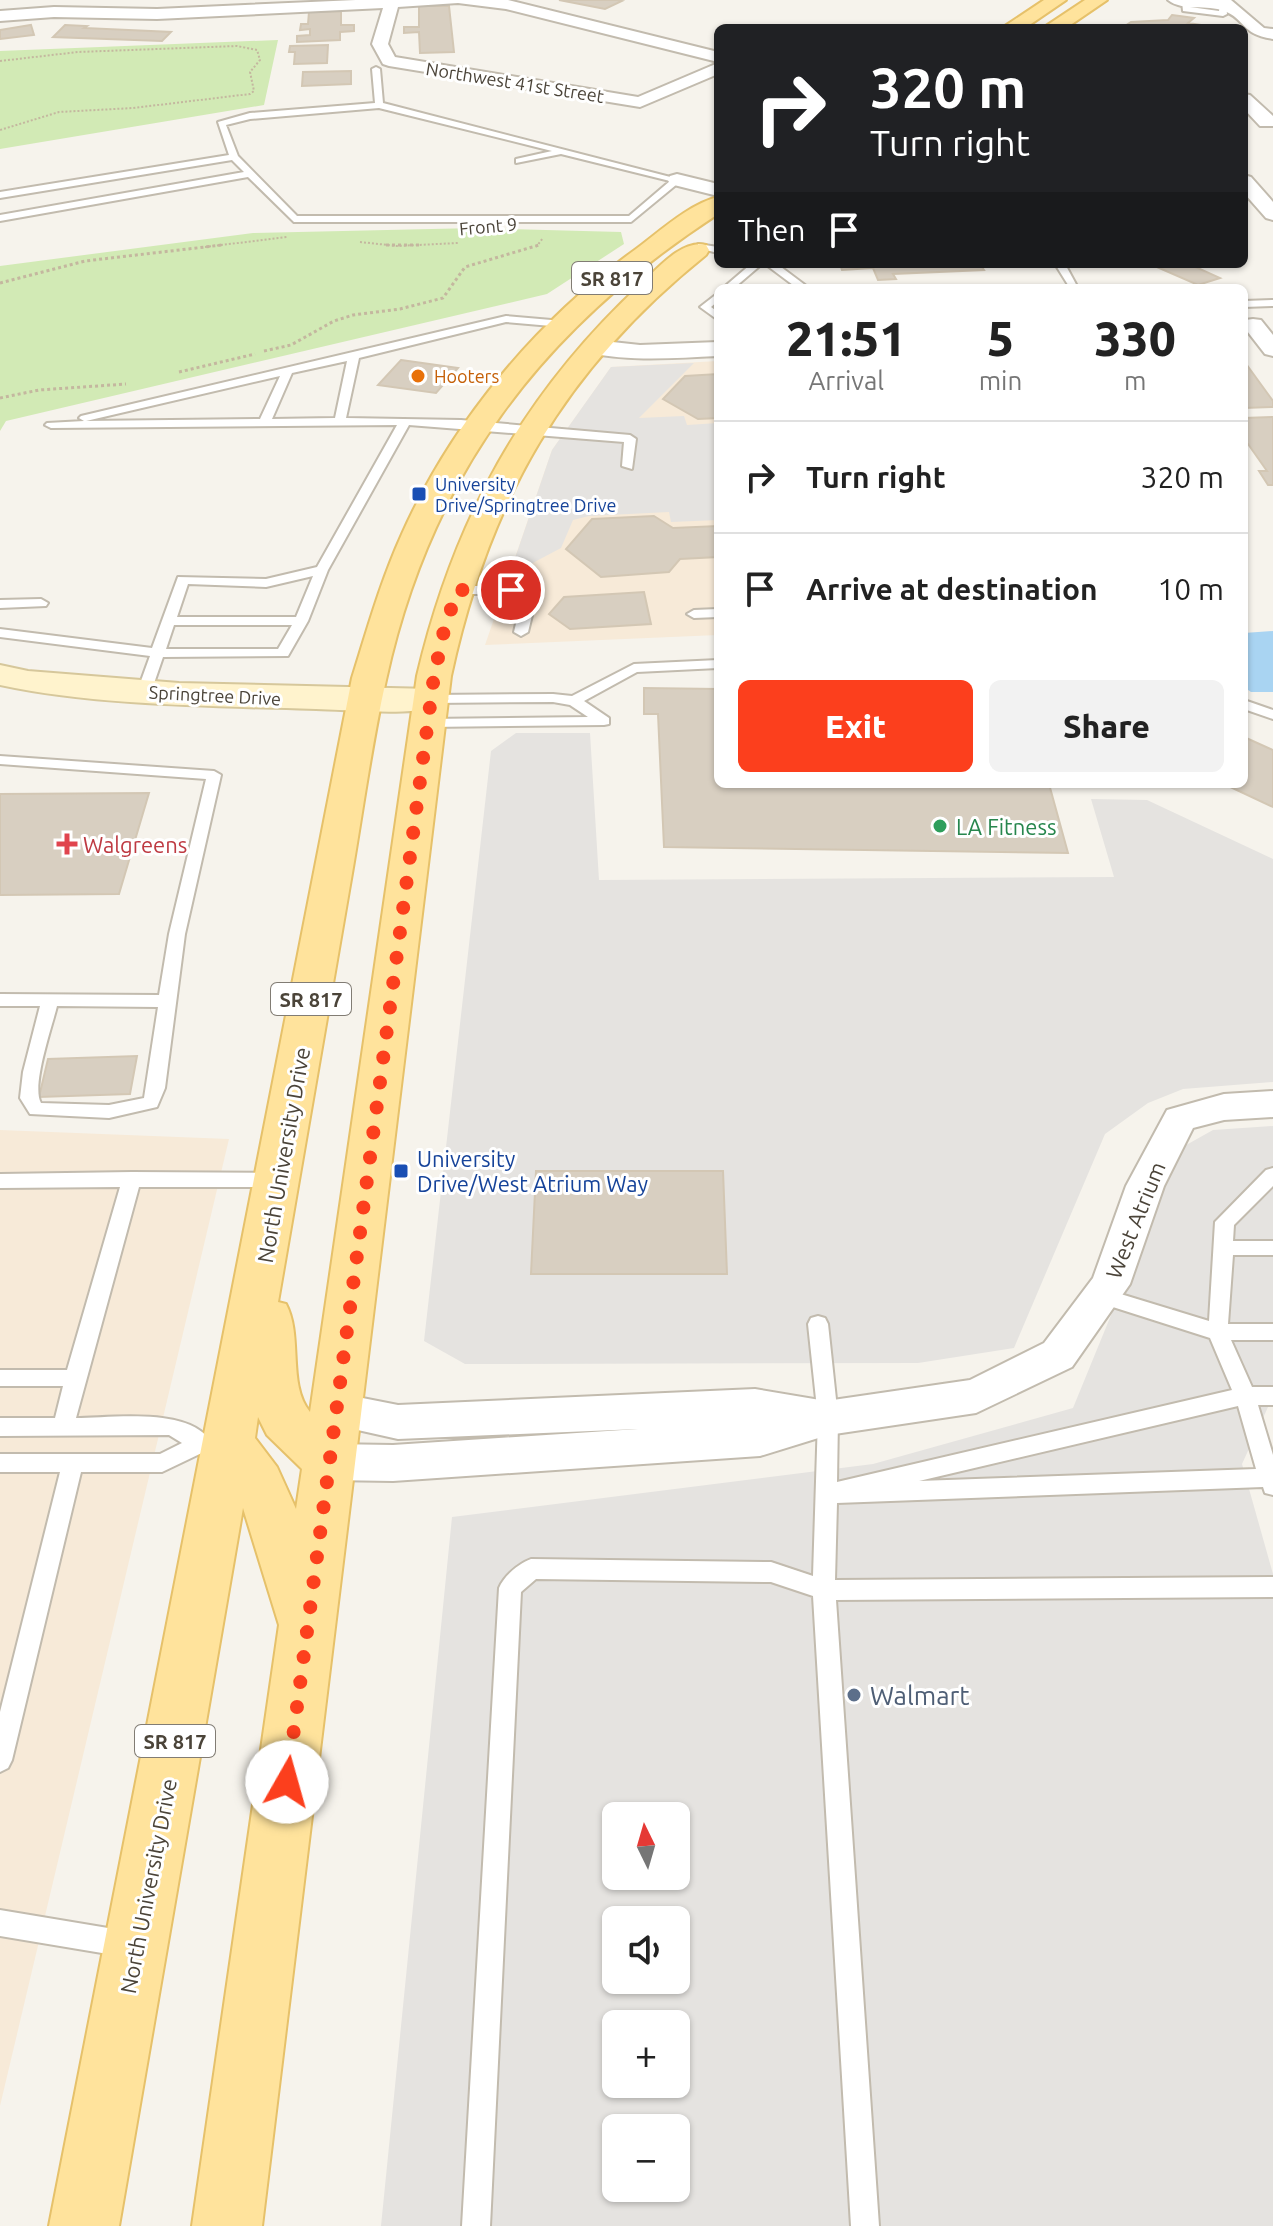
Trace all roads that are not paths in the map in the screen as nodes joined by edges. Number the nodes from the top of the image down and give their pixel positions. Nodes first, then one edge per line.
1 (454, 0) edge
2 (463, 0) edge
3 (1057, 0) edge
4 (1181, 1) edge
5 (1093, 2) edge
6 (392, 3) junction
7 (1226, 5) edge
8 (0, 16) edge
9 (1018, 24) edge
10 (1059, 24) edge
11 (1273, 34) edge
12 (714, 56) edge
13 (382, 65) junction
14 (714, 70) edge
15 (1248, 103) edge
16 (379, 105) junction
17 (1273, 121) edge
18 (564, 151) junction
19 (234, 157) junction
20 (519, 161) dead end
21 (251, 174) junction
22 (677, 180) junction
23 (1248, 187) edge
24 (714, 189) edge
25 (0, 195) edge
26 (714, 207) edge
27 (0, 218) edge
28 (1268, 219) edge
29 (713, 243) edge
30 (752, 268) edge
31 (776, 268) edge
32 (733, 284) edge
33 (798, 284) edge
34 (714, 299) edge
35 (1273, 303) edge
36 (714, 314) edge
37 (1254, 319) edge
38 (563, 324) junction
39 (594, 347) junction
40 (714, 349) edge
41 (1273, 349) edge
42 (354, 356) junction
43 (288, 371) junction
44 (340, 420) junction
45 (405, 421) junction
46 (264, 423) junction
47 (480, 425) junction
48 (530, 432) junction
49 (628, 466) dead end
50 (322, 570) junction
51 (458, 590) junction
52 (41, 603) dead end
53 (0, 604) edge
54 (714, 613) edge
55 (694, 614) dead end
56 (169, 621) junction
57 (301, 621) junction
58 (521, 632) dead end
59 (0, 633) edge
60 (158, 653) junction
61 (714, 664) edge
62 (0, 675) edge
63 (144, 692) junction
64 (574, 701) junction
65 (0, 703) edge
66 (1248, 706) edge
67 (430, 711) junction
68 (363, 712) junction
69 (1273, 715) edge
70 (0, 760) edge
71 (0, 1000) edge
72 (50, 1000) junction
73 (167, 1001) junction
74 (1273, 1104) edge
75 (1273, 1175) edge
76 (132, 1179) junction
77 (278, 1180) junction
78 (0, 1181) edge
79 (1223, 1248) junction
80 (1273, 1248) edge
81 (264, 1257) junction
82 (1101, 1296) junction
83 (818, 1324) dead end
84 (1218, 1332) junction
85 (1273, 1332) edge
86 (0, 1378) edge
87 (75, 1378) junction
88 (1245, 1396) junction
89 (1273, 1396) edge
90 (337, 1410) junction
91 (828, 1418) junction
92 (0, 1427) edge
93 (63, 1427) junction
94 (216, 1444) junction
95 (330, 1462) junction
96 (0, 1463) edge
97 (73, 1463) junction
98 (1271, 1482) edge
99 (826, 1494) junction
100 (1273, 1587) edge
101 (824, 1590) junction
102 (307, 1629) junction
103 (0, 1760) edge
104 (0, 1923) edge
105 (136, 1946) junction
106 (84, 2226) edge
107 (227, 2226) edge
108 (476, 2226) edge
109 (865, 2226) edge

1 - 6 street
2 - 12 street
3 - 9 main road
4 - 7 street
5 - 10 main road
6 - 8 street
6 - 13 street
7 - 11 street
13 - 14 street, Northwest 41st Street
13 - 16 lane
15 - 17 street
16 - 18 lane
16 - 19 lane
18 - 20 lane
18 - 22 lane
19 - 21 lane
19 - 25 lane
21 - 22 lane
21 - 27 lane
22 - 24 street
23 - 28 street
26 - 38 main road, North University Drive / SR 817
29 - 39 main road, SR 817
30 - 32 lane
31 - 33 lane
34 - 36 lane
35 - 37 lane
37 - 41 street
38 - 42 lane
38 - 47 main road, North University Drive / SR 817
39 - 40 street
39 - 48 main road, SR 817
42 - 43 lane
42 - 44 lane
43 - 46 lane
43 - 46 lane
44 - 45 lane
44 - 46 lane
45 - 47 lane
45 - 50 lane
47 - 48 lane
47 - 68 main road, North University Drive / SR 817
48 - 49 lane
48 - 51 main road, SR 817
50 - 56 lane
50 - 57 lane
51 - 58 lane
51 - 67 main road, SR 817
52 - 53 lane
54 - 55 lane
56 - 57 lane
56 - 60 lane
57 - 60 lane
59 - 60 lane
60 - 63 lane
61 - 64 lane
62 - 63 street, Springtree Drive
63 - 68 street, Springtree Drive
64 - 67 lane
64 - 67 lane
65 - 68 street, Springtree Drive
66 - 69 lane
67 - 68 street, Springtree Drive
67 - 90 main road, SR 817
68 - 77 main road, North University Drive / SR 817
70 - 73 lane
71 - 72 lane
72 - 73 lane
72 - 73 lane
74 - 82 street, West Atrium
75 - 79 lane
76 - 77 lane
76 - 78 lane
76 - 87 lane
77 - 81 main road, North University Drive / SR 817
79 - 80 lane
79 - 84 lane
81 - 94 main road, North University Drive / SR 817
81 - 95 main road
82 - 84 lane
82 - 91 street, West Atrium
83 - 91 lane
84 - 85 lane
84 - 88 lane
86 - 87 lane
87 - 93 lane
88 - 89 lane
88 - 98 lane
88 - 99 lane
90 - 91 street
90 - 95 main road, SR 817
91 - 95 street
91 - 99 lane
92 - 93 lane
93 - 94 lane
94 - 97 lane
94 - 102 main road
94 - 105 main road, North University Drive / SR 817
95 - 102 main road, SR 817
96 - 97 lane
97 - 103 lane
98 - 99 lane
99 - 101 lane
100 - 101 lane
101 - 108 lane
101 - 109 lane
102 - 107 main road, SR 817
104 - 105 lane
105 - 106 main road, North University Drive / SR 817

